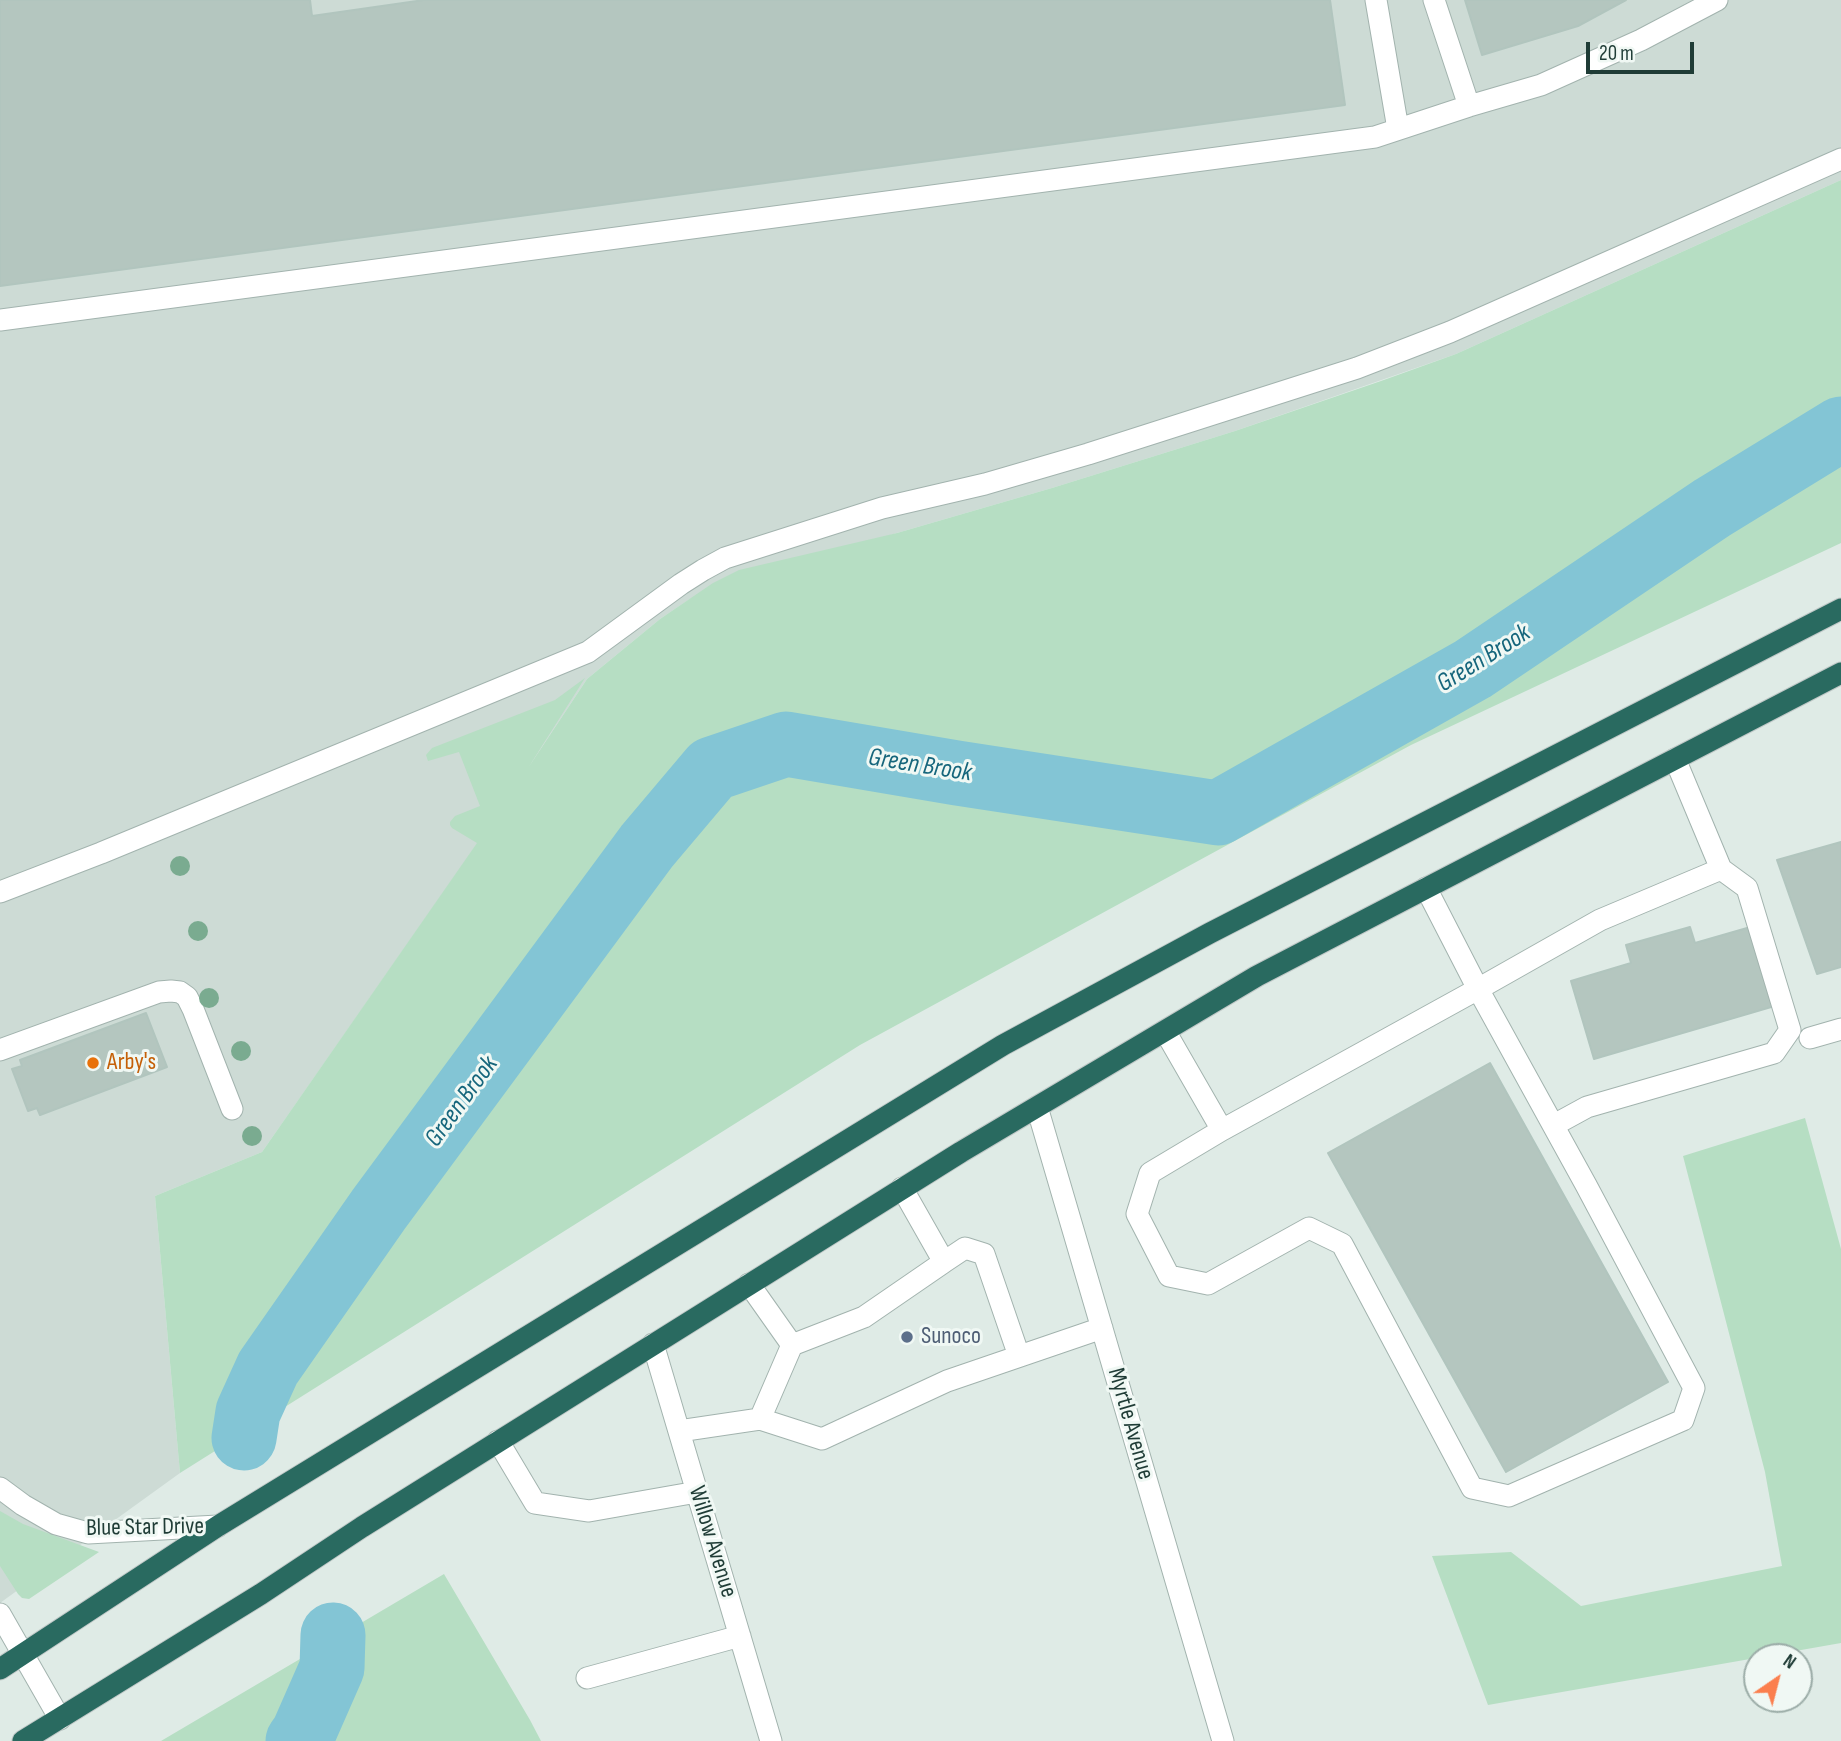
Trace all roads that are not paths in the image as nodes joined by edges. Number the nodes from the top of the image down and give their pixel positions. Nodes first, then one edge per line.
1 (1376, 0) edge
2 (1434, 0) edge
3 (1717, 0) edge
4 (1469, 106) junction
5 (1398, 130) junction
6 (1841, 159) edge
7 (0, 320) edge
8 (1841, 609) edge
9 (1841, 673) edge
10 (1675, 759) junction
11 (1721, 869) junction
12 (1426, 888) junction
13 (0, 892) edge
14 (1478, 989) junction
15 (1841, 1029) edge
16 (1165, 1031) junction
17 (1810, 1038) dead end
18 (0, 1050) edge
19 (1037, 1107) junction
20 (232, 1109) dead end
21 (1554, 1125) junction
22 (1222, 1130) junction
23 (902, 1188) junction
24 (943, 1262) junction
25 (749, 1284) junction
26 (1102, 1328) junction
27 (653, 1344) junction
28 (792, 1345) junction
29 (1019, 1356) junction
30 (760, 1419) junction
31 (679, 1431) junction
32 (498, 1441) junction
33 (0, 1488) edge
34 (697, 1492) junction
35 (218, 1526) junction
36 (0, 1614) edge
37 (740, 1636) junction
38 (23, 1656) junction
39 (0, 1669) edge
40 (587, 1678) dead end
41 (60, 1719) junction
42 (23, 1741) edge
43 (771, 1741) edge
44 (1223, 1741) edge

1 - 5 street
2 - 4 street
3 - 4 street
4 - 5 street
5 - 7 street
6 - 13 street
8 - 35 highway
9 - 10 highway
10 - 11 street
10 - 12 highway
11 - 14 street
11 - 21 street
12 - 14 street
12 - 16 highway
14 - 21 street
14 - 22 street
15 - 17 street
16 - 19 highway
16 - 22 street
18 - 20 street
19 - 23 highway
19 - 26 street, Myrtle Avenue
21 - 22 street
23 - 24 street
23 - 25 highway
24 - 28 street
24 - 29 street
25 - 27 highway
25 - 28 street
26 - 29 street
26 - 44 street, Myrtle Avenue
27 - 31 street, Willow Avenue
27 - 32 highway
28 - 30 street
29 - 30 street
30 - 31 street
31 - 34 street, Willow Avenue
32 - 34 street
32 - 41 highway
33 - 35 street, Blue Star Drive
34 - 37 street, Willow Avenue
35 - 38 highway
36 - 38 street
37 - 40 street
37 - 43 street, Willow Avenue
38 - 39 highway
38 - 41 street
41 - 42 highway

